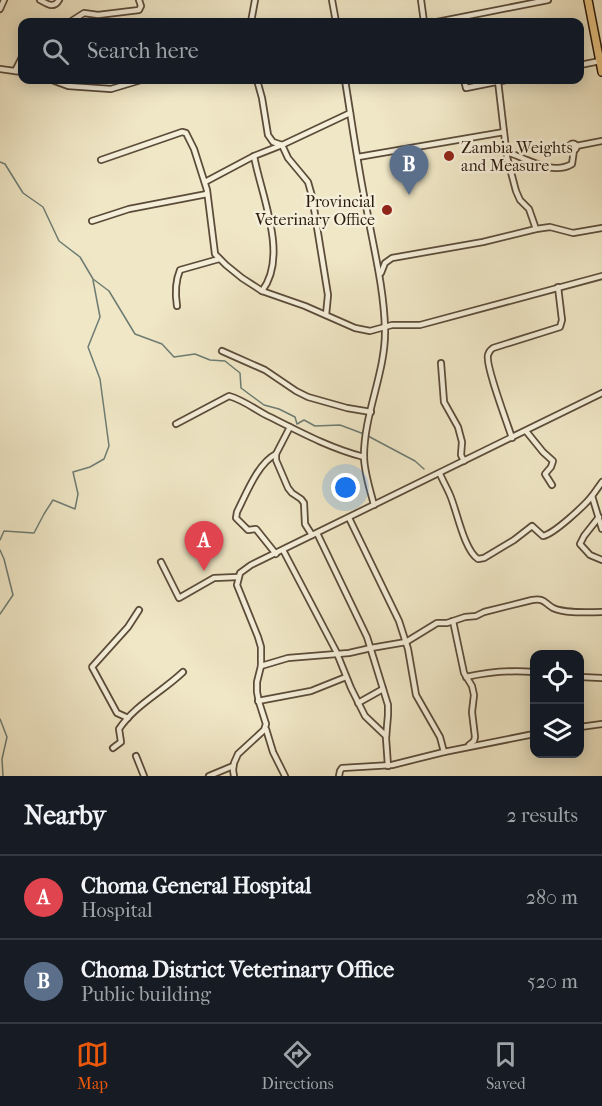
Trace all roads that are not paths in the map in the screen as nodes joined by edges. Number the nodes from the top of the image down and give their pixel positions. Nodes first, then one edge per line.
1 (4, 0) edge
2 (40, 0) edge
3 (59, 0) edge
4 (139, 0) edge
5 (255, 0) edge
6 (332, 0) edge
7 (421, 0) edge
8 (513, 0) edge
9 (549, 0) edge
10 (588, 0) edge
11 (514, 7) junction
12 (0, 9) edge
13 (76, 18) edge
14 (252, 18) edge
15 (335, 18) edge
16 (423, 18) edge
17 (466, 18) edge
18 (600, 61) junction
19 (584, 64) edge
20 (18, 65) edge
21 (0, 69) edge
22 (15, 71) junction
23 (18, 71) edge
24 (602, 72) edge
25 (63, 84) edge
26 (128, 84) edge
27 (258, 84) edge
28 (346, 84) edge
29 (465, 84) edge
30 (484, 84) edge
31 (498, 84) edge
32 (350, 113) junction
33 (504, 132) junction
34 (602, 141) edge
35 (282, 145) junction
36 (507, 152) junction
37 (254, 156) junction
38 (358, 157) junction
39 (101, 160) dead end
40 (205, 182) junction
41 (207, 194) junction
42 (92, 221) dead end
43 (602, 228) edge
44 (536, 229) junction
45 (219, 259) junction
46 (380, 276) junction
47 (602, 276) edge
48 (558, 287) junction
49 (262, 291) junction
50 (177, 306) dead end
51 (326, 315) junction
52 (385, 326) junction
53 (222, 351) dead end
54 (441, 363) dead end
55 (602, 393) edge
56 (371, 412) junction
57 (176, 424) dead end
58 (290, 428) junction
59 (526, 431) junction
60 (512, 438) junction
61 (276, 454) junction
62 (364, 457) junction
63 (464, 461) junction
64 (440, 474) junction
65 (602, 482) edge
66 (552, 485) dead end
67 (592, 496) junction
68 (374, 505) junction
69 (599, 517) junction
70 (349, 518) junction
71 (602, 529) edge
72 (315, 534) junction
73 (283, 550) junction
74 (276, 554) junction
75 (602, 560) edge
76 (161, 562) dead end
77 (238, 578) junction
78 (139, 610) dead end
79 (602, 612) edge
80 (453, 621) junction
81 (406, 642) junction
82 (371, 648) junction
83 (338, 655) junction
84 (261, 666) junction
85 (183, 672) dead end
86 (530, 672) edge
87 (346, 677) junction
88 (466, 677) junction
89 (584, 677) edge
90 (602, 678) edge
91 (383, 689) junction
92 (258, 701) junction
93 (358, 703) junction
94 (128, 718) junction
95 (602, 724) edge
96 (584, 726) edge
97 (266, 727) junction
98 (530, 735) edge
99 (386, 736) junction
100 (467, 747) junction
101 (113, 748) dead end
102 (444, 752) junction
103 (136, 756) dead end
104 (233, 766) junction
105 (388, 766) junction
106 (144, 776) edge
107 (208, 776) edge
108 (234, 776) edge
109 (285, 776) edge
110 (339, 776) edge

1 - 12 street
2 - 3 street
4 - 13 street
5 - 14 street
6 - 15 street
7 - 16 street
8 - 11 street
9 - 11 street
10 - 18 highway
11 - 17 street
18 - 19 street
18 - 24 highway
20 - 22 street
21 - 22 street
22 - 23 street
25 - 26 street
27 - 35 street
28 - 32 street
29 - 30 street
31 - 33 street
32 - 35 street
32 - 38 street
33 - 36 street
33 - 38 street
34 - 36 street
35 - 37 street
35 - 51 street
36 - 44 street
37 - 40 street
37 - 49 street
38 - 46 street
39 - 40 street
40 - 41 street
41 - 42 street
41 - 45 street
43 - 44 street
44 - 46 street
45 - 49 street
45 - 50 street
46 - 52 street
47 - 48 street
48 - 52 street
48 - 60 street
49 - 51 street
51 - 52 street
52 - 56 street
53 - 56 street
54 - 63 street
55 - 59 street
56 - 62 street
57 - 58 street
58 - 61 street
58 - 62 street
59 - 60 street
59 - 66 street
60 - 63 street
61 - 72 street
61 - 74 street
62 - 68 street
63 - 64 street
64 - 67 street
64 - 68 street
65 - 67 street
67 - 69 street
68 - 70 street
69 - 71 street
69 - 75 street
70 - 72 street
70 - 81 street
72 - 73 street
72 - 82 street
73 - 74 street
73 - 83 street
74 - 77 street
76 - 77 street
77 - 84 street
78 - 94 street
79 - 80 street
80 - 81 street
80 - 88 street
81 - 82 street
81 - 102 street
82 - 83 street
82 - 91 street
83 - 84 street
83 - 87 street
84 - 92 street
85 - 94 street
86 - 88 street
87 - 92 street
87 - 93 street
88 - 100 street
89 - 90 street
91 - 93 street
91 - 99 street
92 - 97 street
93 - 99 street
94 - 101 street
95 - 96 street
97 - 104 street
97 - 109 street
98 - 100 street
99 - 105 street
100 - 102 street
102 - 105 street
103 - 106 street
104 - 107 street
104 - 108 street
105 - 110 street

